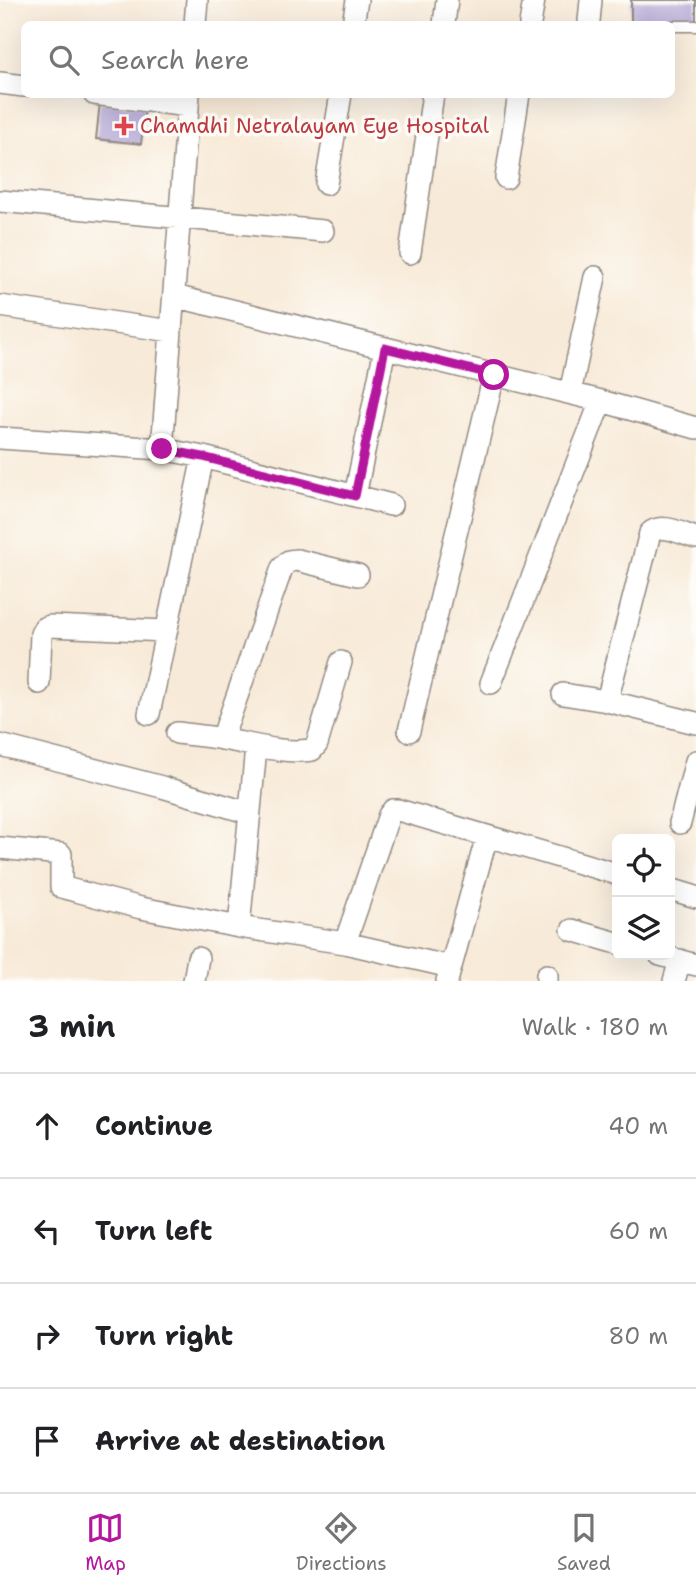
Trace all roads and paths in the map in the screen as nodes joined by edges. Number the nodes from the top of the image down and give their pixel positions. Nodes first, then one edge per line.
1 (197, 0) edge
2 (357, 0) edge
3 (447, 0) edge
4 (534, 0) edge
5 (195, 21) edge
6 (354, 21) edge
7 (444, 21) edge
8 (530, 21) edge
9 (675, 26) edge
10 (696, 26) edge
11 (0, 83) edge
12 (21, 86) edge
13 (157, 98) edge
14 (340, 98) edge
15 (432, 98) edge
16 (518, 98) edge
17 (189, 100) edge
18 (506, 178) dead end
19 (326, 184) dead end
20 (0, 201) edge
21 (180, 218) junction
22 (323, 231) dead end
23 (410, 253) dead end
24 (595, 277) dead end
25 (174, 296) junction
26 (0, 306) edge
27 (171, 331) junction
28 (385, 348) junction
29 (494, 375) junction
30 (570, 393) junction
31 (601, 401) junction
32 (696, 428) edge
33 (0, 438) edge
34 (162, 449) junction
35 (203, 457) junction
36 (355, 496) junction
37 (391, 505) dead end
38 (696, 538) edge
39 (358, 575) dead end
40 (166, 631) junction
41 (341, 662) dead end
42 (39, 683) dead end
43 (491, 684) dead end
44 (563, 694) dead end
45 (607, 701) junction
46 (149, 714) dead end
47 (696, 723) edge
48 (409, 731) dead end
49 (177, 733) dead end
50 (222, 739) junction
51 (0, 745) edge
52 (256, 747) junction
53 (696, 761) edge
54 (249, 813) junction
55 (680, 823) dead end
56 (487, 836) junction
57 (0, 848) edge
58 (612, 873) edge
59 (675, 891) edge
60 (696, 897) edge
61 (239, 927) junction
62 (572, 930) dead end
63 (612, 942) edge
64 (345, 943) junction
65 (198, 958) dead end
66 (679, 960) edge
67 (449, 974) edge
68 (194, 981) edge
69 (674, 981) edge

1 - 5 street
2 - 6 street
3 - 7 street
4 - 8 street
9 - 10 lane
11 - 12 street
13 - 17 street
14 - 19 street
15 - 23 street
16 - 18 street
17 - 21 street
20 - 21 street
21 - 22 street
21 - 25 street
24 - 30 street
25 - 27 street
25 - 28 street
26 - 27 street
27 - 34 street
28 - 29 street
28 - 36 street
29 - 30 street
29 - 48 street
30 - 31 street
31 - 32 street
31 - 43 street
33 - 34 street
34 - 35 street
35 - 36 street
35 - 40 street
36 - 37 street
38 - 45 street
39 - 50 street
40 - 42 street
40 - 46 street
41 - 52 street
44 - 45 street
45 - 47 street
49 - 50 street
50 - 52 street
51 - 54 street
52 - 54 street
53 - 55 street
54 - 61 street
56 - 58 street
56 - 64 street
56 - 67 street
57 - 61 street
59 - 60 street
61 - 64 street
62 - 63 street
64 - 67 street
65 - 68 street
66 - 69 street

